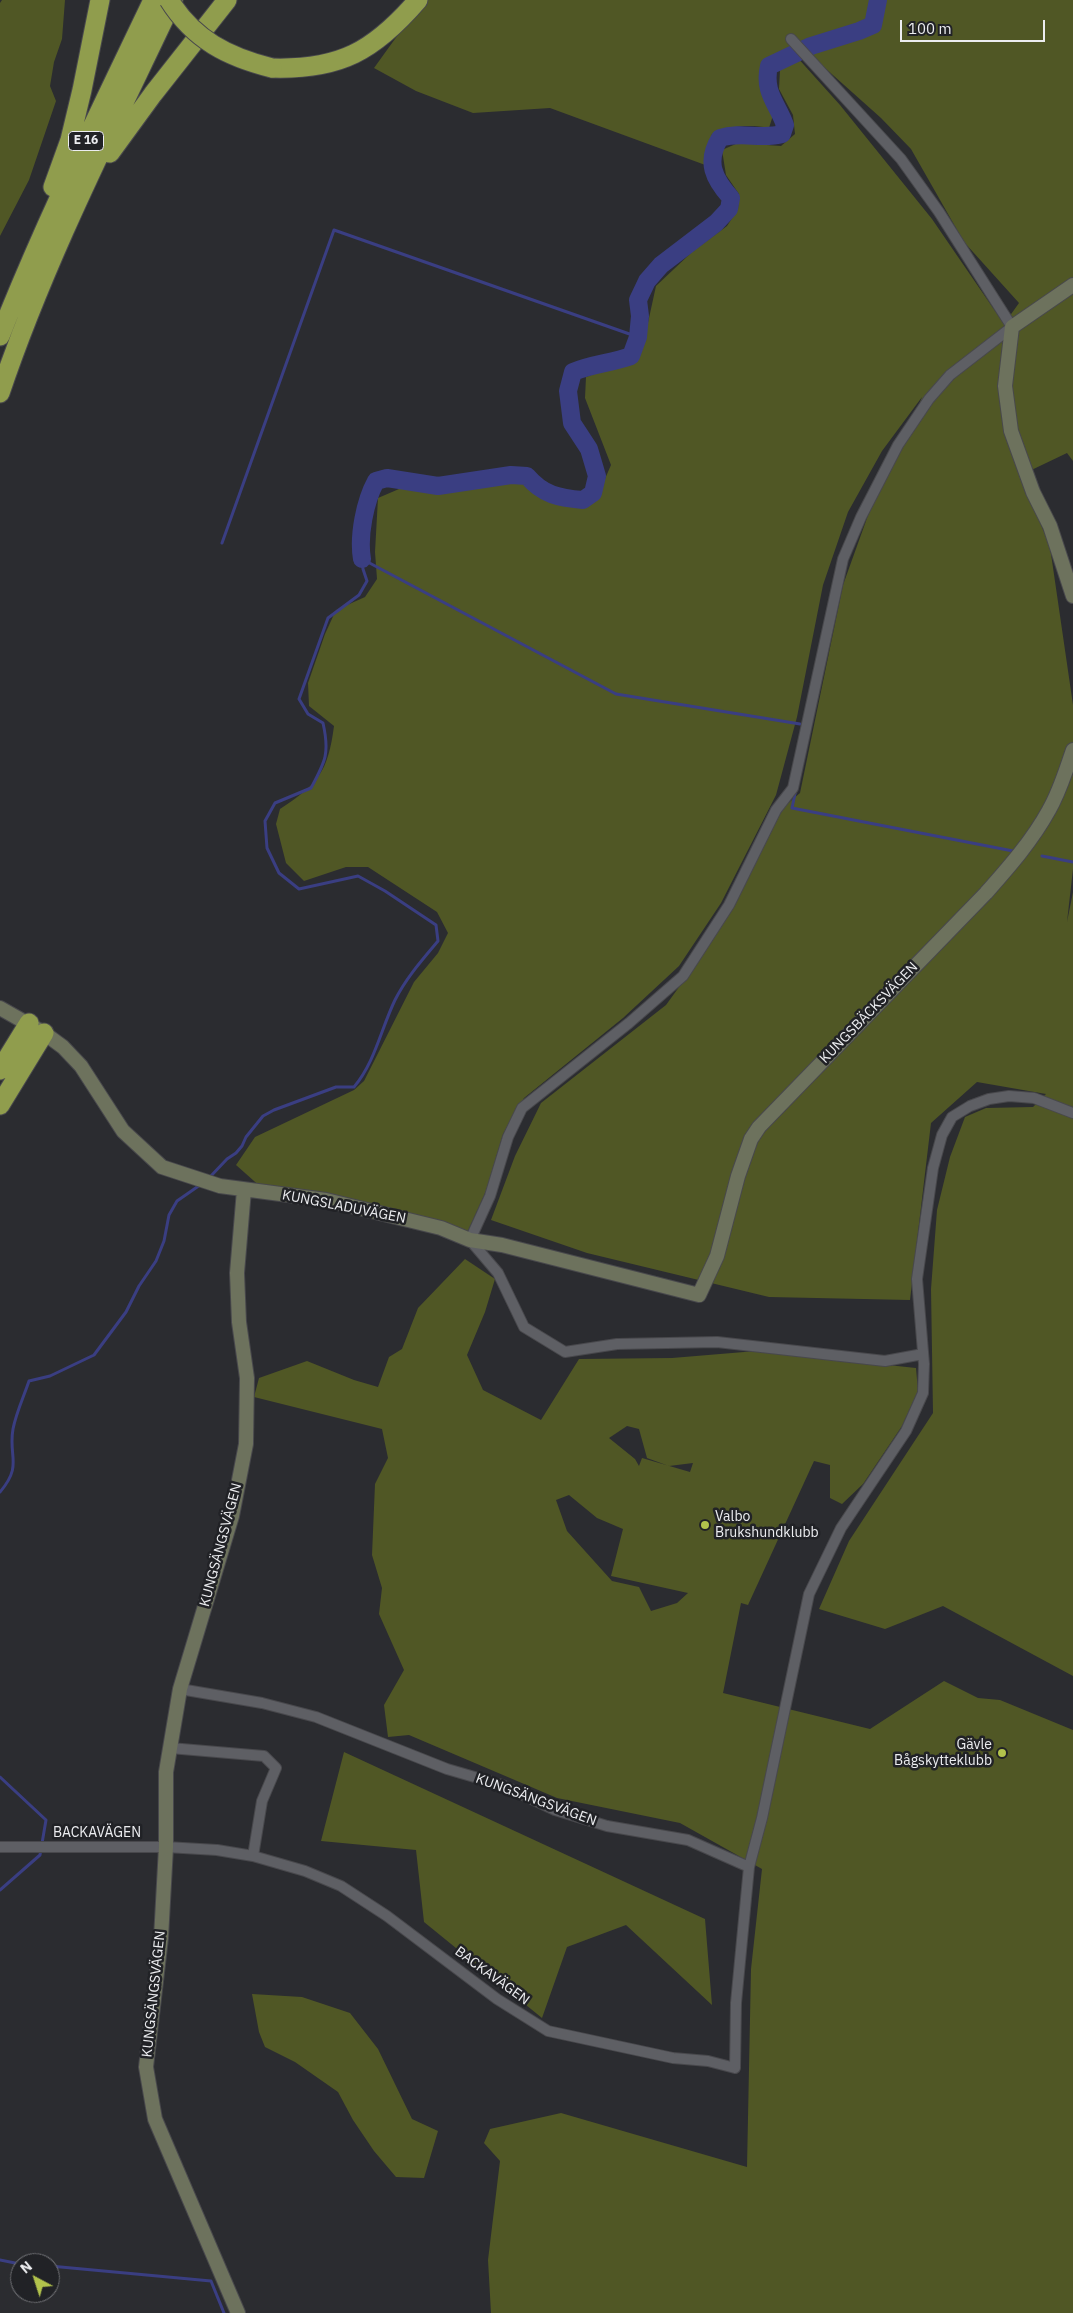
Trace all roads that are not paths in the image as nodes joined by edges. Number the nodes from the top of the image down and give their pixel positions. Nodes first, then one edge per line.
1 (100, 0) edge
2 (153, 0) edge
3 (171, 0) edge
4 (228, 0) edge
5 (418, 0) edge
6 (791, 38) dead end
7 (82, 193) junction
8 (21, 283) junction
9 (1073, 285) edge
10 (1012, 327) junction
11 (0, 336) edge
12 (0, 393) edge
13 (1073, 596) edge
14 (1073, 750) edge
15 (0, 1008) edge
16 (36, 1028) junction
17 (0, 1070) edge
18 (0, 1105) edge
19 (1073, 1113) edge
20 (244, 1190) junction
21 (470, 1240) junction
22 (699, 1295) joint
23 (924, 1354) junction
24 (180, 1689) junction
25 (170, 1748) junction
26 (0, 1847) edge
27 (166, 1847) junction
28 (253, 1856) junction
29 (749, 1867) junction
30 (238, 2313) edge

1 - 8 highway
2 - 8 highway, E 16
3 - 5 highway, bridge
3 - 7 highway, E 16
4 - 7 highway
6 - 10 street
7 - 12 highway, E 16
8 - 11 highway, E 16
9 - 10 street
10 - 13 street
10 - 21 street
14 - 22 street, KUNGSBÄCKSVÄGEN
15 - 16 street, KUNGSLADUVÄGEN
16 - 17 highway
16 - 18 highway
16 - 20 street, KUNGSLADUVÄGEN
19 - 23 street
20 - 21 street, KUNGSLADUVÄGEN
20 - 24 street, KUNGSÄNGSVÄGEN
21 - 22 street, KUNGSLADUVÄGEN
21 - 23 street
23 - 29 street
24 - 25 street, KUNGSÄNGSVÄGEN
24 - 29 street, KUNGSÄNGSVÄGEN
25 - 27 street, KUNGSÄNGSVÄGEN
25 - 28 street
26 - 27 street, BACKAVÄGEN
27 - 28 street, BACKAVÄGEN
27 - 30 street, KUNGSÄNGSVÄGEN
28 - 29 street, BACKAVÄGEN

